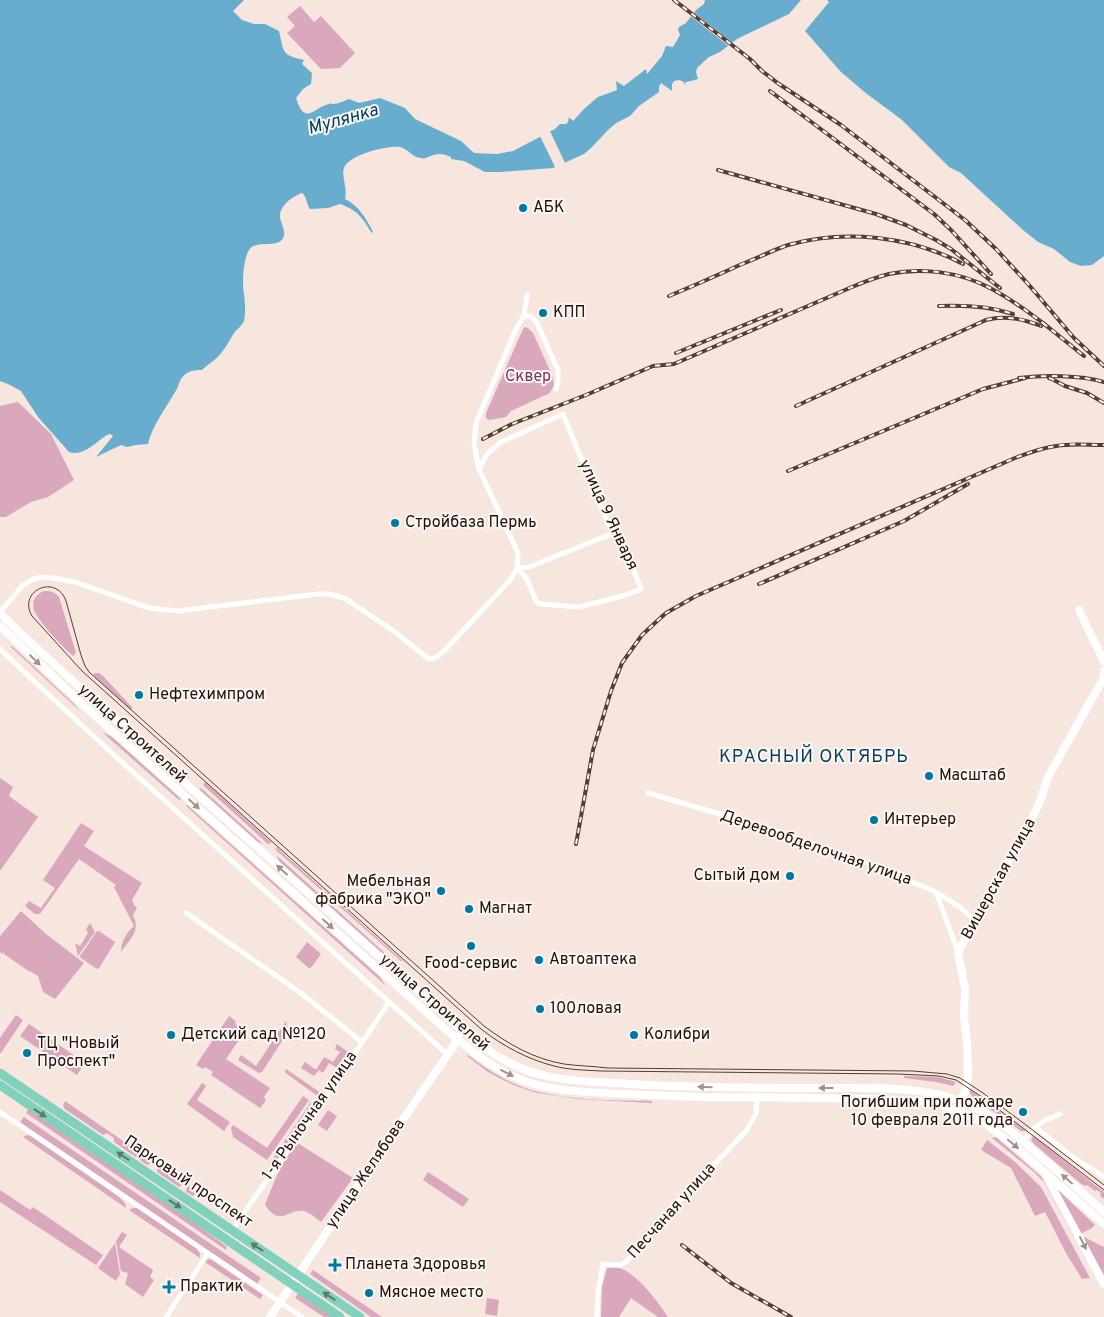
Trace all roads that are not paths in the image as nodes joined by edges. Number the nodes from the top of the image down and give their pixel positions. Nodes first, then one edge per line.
1 (527, 295) dead end
2 (524, 316) junction
3 (556, 389) dead end
4 (480, 469) junction
5 (614, 533) junction
6 (517, 568) junction
7 (1079, 610) dead end
8 (0, 612) edge
9 (1, 629) edge
10 (0, 649) edge
11 (1104, 662) edge
12 (1104, 671) edge
13 (648, 793) dead end
14 (936, 892) junction
15 (186, 913) dead end
16 (975, 921) junction
17 (958, 952) junction
18 (389, 1002) junction
19 (461, 1029) junction
20 (457, 1039) junction
21 (362, 1042) junction
22 (447, 1054) junction
23 (0, 1072) edge
24 (0, 1085) edge
25 (757, 1097) junction
26 (960, 1101) junction
27 (956, 1110) junction
28 (0, 1112) edge
29 (1060, 1114) dead end
30 (1035, 1127) junction
31 (1023, 1141) junction
32 (1043, 1170) junction
33 (1104, 1177) edge
34 (1104, 1212) edge
35 (1104, 1224) edge
36 (232, 1230) junction
37 (208, 1253) junction
38 (298, 1275) junction
39 (291, 1284) junction
40 (1104, 1284) edge
41 (279, 1301) junction
42 (166, 1317) edge
43 (270, 1317) edge
44 (302, 1317) edge
45 (340, 1317) edge
46 (360, 1317) edge
47 (597, 1317) edge

1 - 2 street
2 - 3 street
2 - 4 street
4 - 5 street, улица 9 Января
4 - 6 street
5 - 6 street
5 - 6 street, улица 9 Января
6 - 8 street
7 - 11 main road
19 -> 8 main road, улица Строителей
9 -> 20 main road, улица Строителей
10 - 18 street
12 - 16 main road, Вишерская улица
13 - 14 street, Деревообделочная улица
14 - 16 street, Деревообделочная улица
14 - 17 street
15 - 21 street
16 - 17 main road, Вишерская улица
17 - 26 main road, Вишерская улица
18 - 21 street, 1-я Рыночная улица
18 - 22 street
19 - 20 main road, улица Желябова
26 -> 19 main road, улица Строителей
20 - 22 main road, улица Желябова
20 -> 25 main road, улица Строителей
21 - 36 street, 1-я Рыночная улица
22 - 38 main road, улица Желябова
36 -> 23 main road, Парковый проспект
24 -> 39 main road, Парковый проспект
25 - 27 main road, улица Строителей
25 - 47 street, Песчаная улица
26 - 27 main road, Вишерская улица
26 - 31 main road, улица Строителей
27 -> 32 main road, улица Строителей
28 - 37 street
29 - 30 street
30 - 31 street
30 - 33 street
34 -> 31 main road, улица Строителей
32 - 35 main road, улица Строителей
32 -> 40 main road
38 -> 36 main road, Парковый проспект
37 - 41 street
37 - 42 street
38 - 39 main road, улица Желябова
46 -> 38 main road, Парковый проспект
39 - 41 main road, улица Желябова
39 - 45 main road, Парковый проспект
41 - 43 main road, улица Желябова
41 - 44 street

